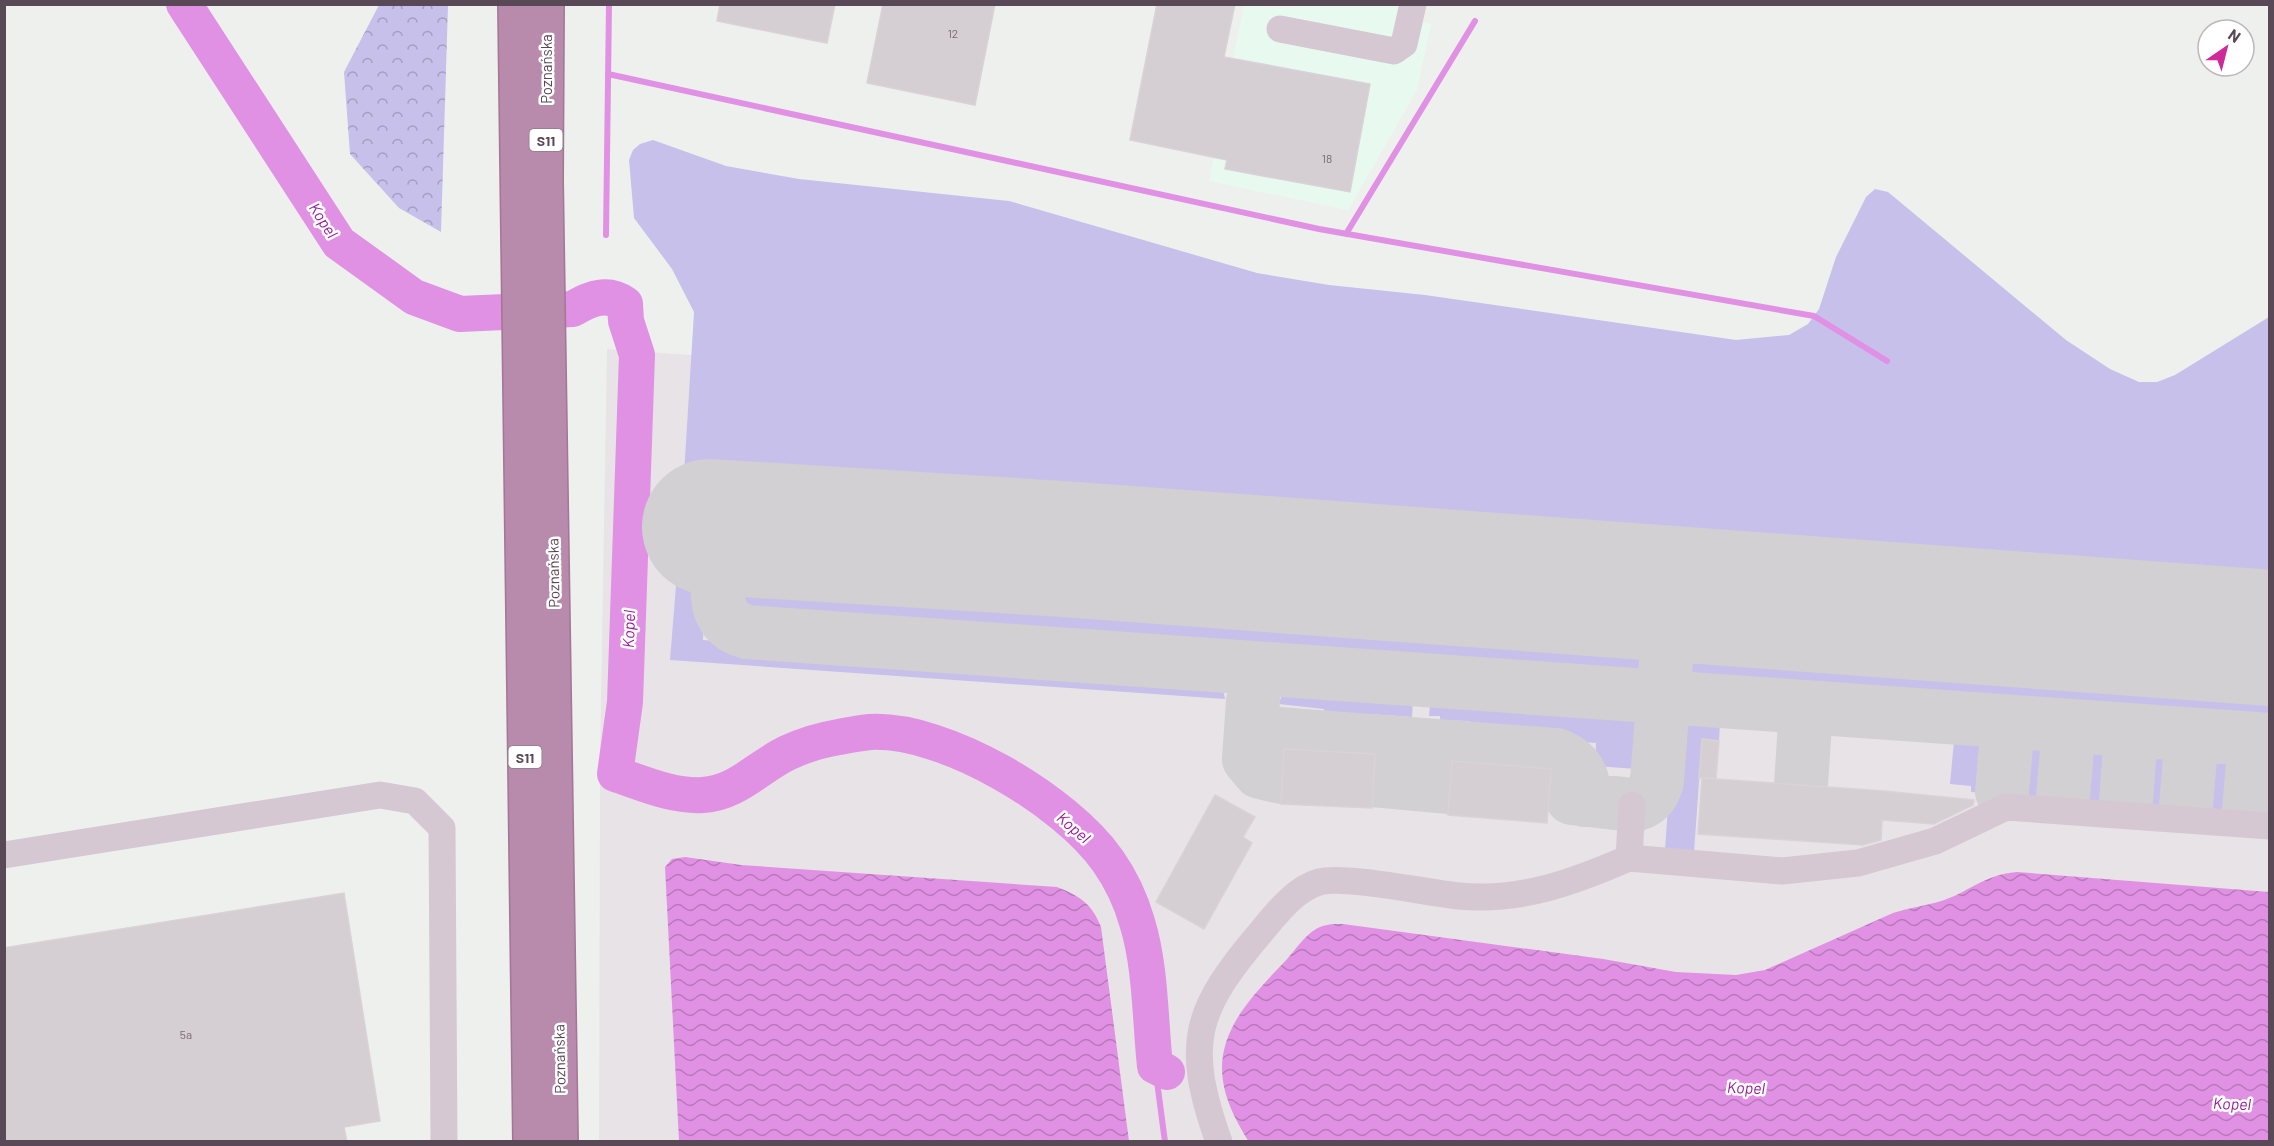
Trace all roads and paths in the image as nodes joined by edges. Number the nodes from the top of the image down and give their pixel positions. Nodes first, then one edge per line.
1 (515, 4) edge
2 (546, 4) edge
3 (1413, 4) edge
4 (1280, 29) dead end
5 (532, 276) junction
6 (534, 372) junction
7 (1632, 805) dead end
8 (2270, 826) edge
9 (4, 855) edge
10 (1629, 858) junction
11 (444, 1142) edge
12 (530, 1142) edge
13 (561, 1142) edge
14 (1219, 1142) edge

1 - 5 highway, Poznańska / S11
2 - 5 highway, Poznańska / S11
3 - 4 lane
5 - 6 highway, Poznańska / S11
6 - 12 highway, Poznańska / S11
6 - 13 highway, Poznańska / S11
7 - 10 lane
8 - 10 lane
9 - 11 lane
10 - 14 lane

